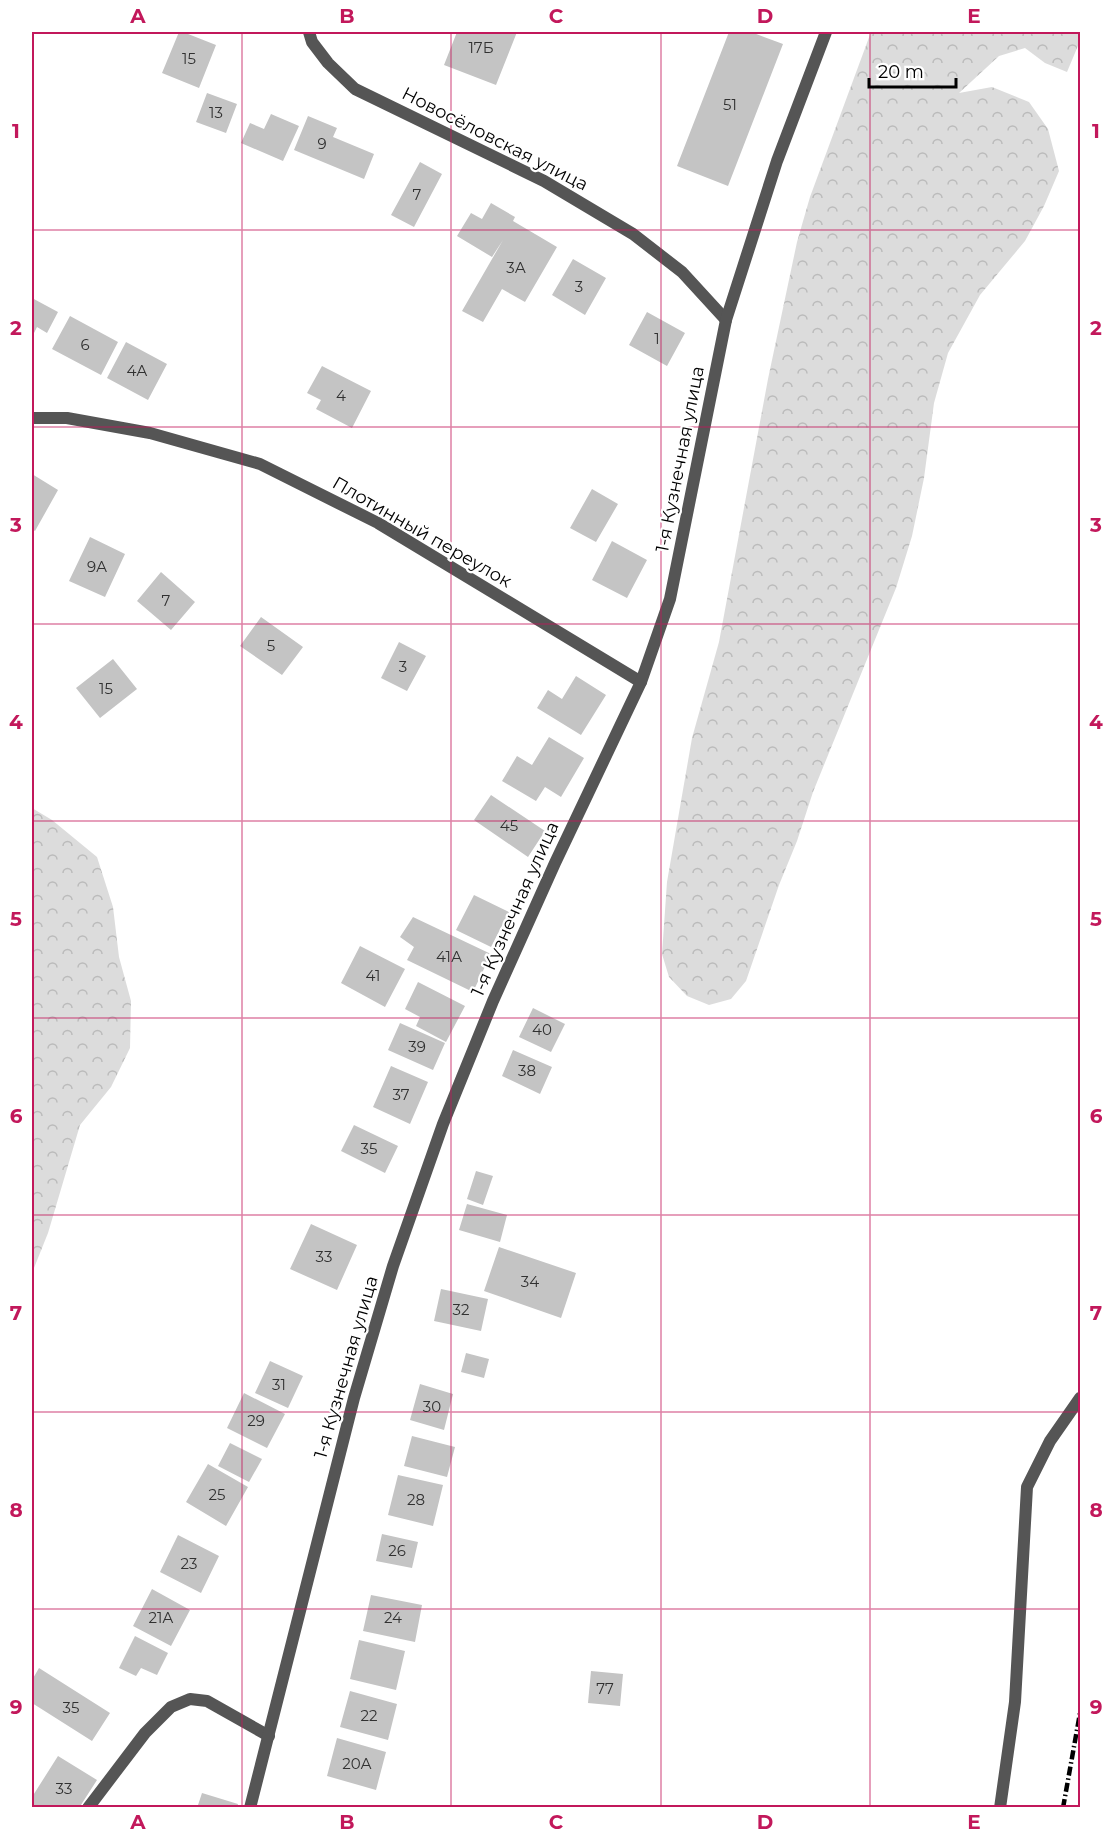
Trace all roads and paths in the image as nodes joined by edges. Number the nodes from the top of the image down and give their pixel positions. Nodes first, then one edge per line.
1 (309, 32) edge
2 (826, 32) edge
3 (726, 320) junction
4 (32, 418) edge
5 (641, 682) junction
6 (1080, 1398) edge
7 (269, 1736) junction
8 (88, 1808) edge
9 (250, 1808) edge
10 (1000, 1808) edge

1 - 3 street, Новосёловская улица
2 - 3 street, 1-я Кузнечная улица
3 - 5 street, 1-я Кузнечная улица
4 - 5 street, Плотинный переулок
5 - 7 street, 1-я Кузнечная улица
6 - 10 street
7 - 8 street
7 - 9 street, 1-я Кузнечная улица

